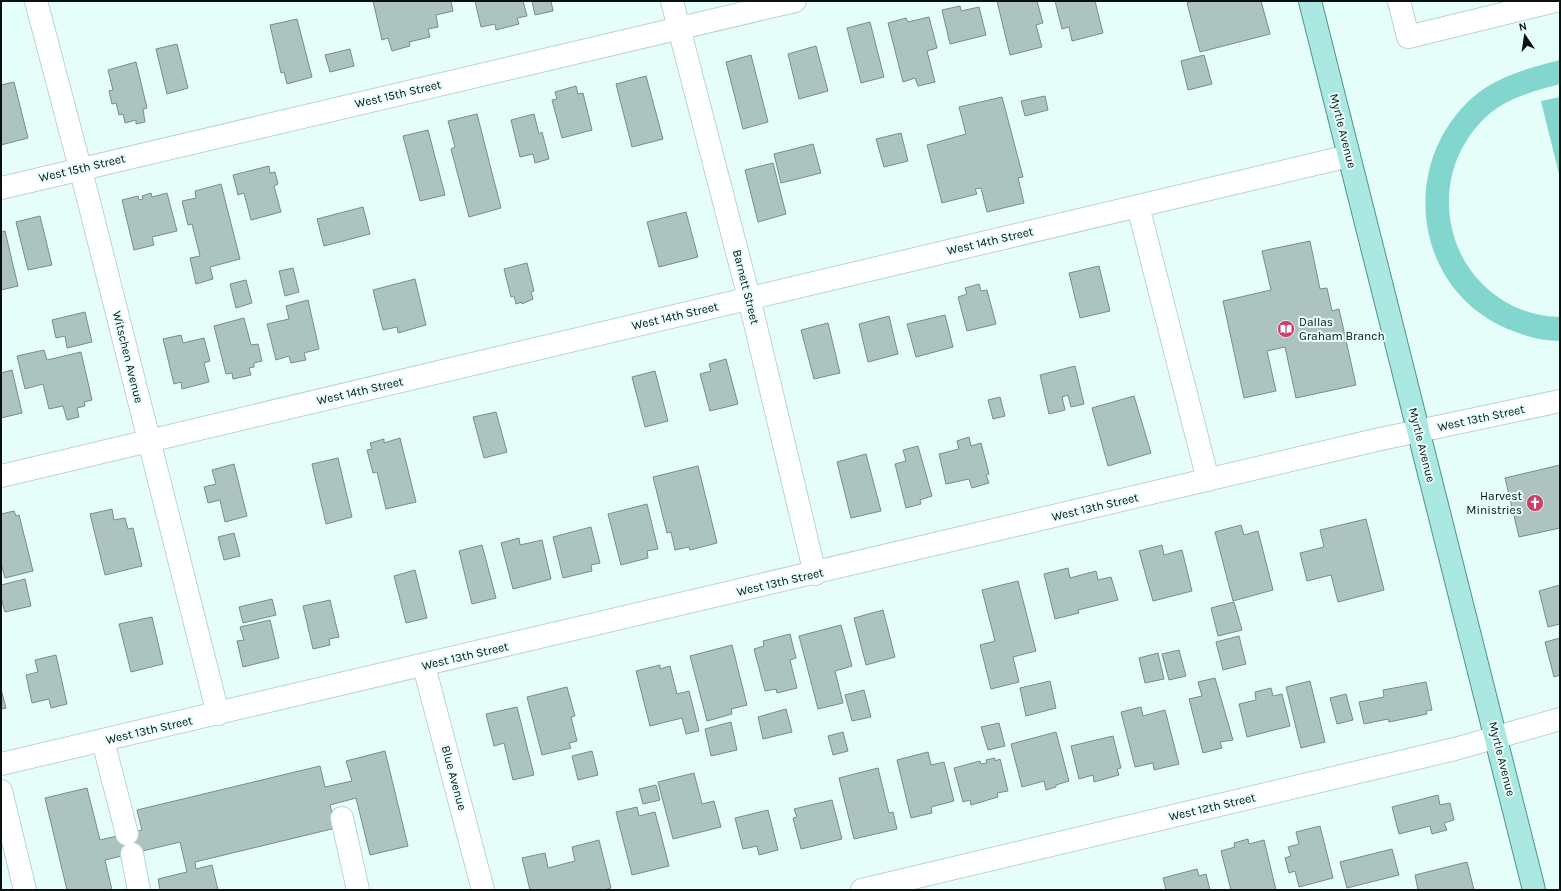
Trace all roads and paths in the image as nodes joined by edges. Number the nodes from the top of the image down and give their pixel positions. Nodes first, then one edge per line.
1 (36, 1) edge
2 (672, 1) edge
3 (795, 1) edge
4 (1310, 1) edge
5 (1399, 1) edge
6 (1555, 1) edge
7 (679, 29) junction
8 (1349, 156) junction
9 (81, 169) junction
10 (1, 188) edge
11 (1138, 206) junction
12 (749, 298) junction
13 (1560, 401) edge
14 (1418, 432) junction
15 (149, 441) junction
16 (1, 476) edge
17 (1208, 480) junction
18 (815, 574) junction
19 (424, 666) junction
20 (218, 714) junction
21 (1560, 719) edge
22 (1496, 738) junction
23 (103, 741) junction
24 (1, 764) edge
25 (1, 791) edge
26 (342, 818) dead end
27 (26, 890) edge
28 (139, 890) edge
29 (358, 890) edge
30 (483, 890) edge
31 (862, 890) edge
32 (1534, 890) edge

1 - 9 street, Witschen Avenue
2 - 7 street, Barnett Street
3 - 7 street, West 15th Street
4 - 8 main road, Myrtle Avenue
5 - 6 street
7 - 9 street, West 15th Street
7 - 12 street, Barnett Street
8 - 11 street, West 14th Street
8 - 14 main road, Myrtle Avenue
9 - 10 street, West 15th Street
9 - 15 street, Witschen Avenue
11 - 12 street, West 14th Street
11 - 17 street
12 - 15 street, West 14th Street
12 - 18 street, Barnett Street
13 - 14 street, West 13th Street
14 - 17 street, West 13th Street
14 - 22 main road, Myrtle Avenue
15 - 16 street, West 14th Street
15 - 20 street, Witschen Avenue
17 - 18 street, West 13th Street
18 - 19 street, West 13th Street
19 - 20 street, West 13th Street
19 - 30 street, Blue Avenue
20 - 23 street, West 13th Street
21 - 22 street, West 12th Street
22 - 31 street, West 12th Street
22 - 32 main road, Myrtle Avenue
23 - 24 street, West 13th Street
23 - 28 street
25 - 27 street
26 - 29 street

